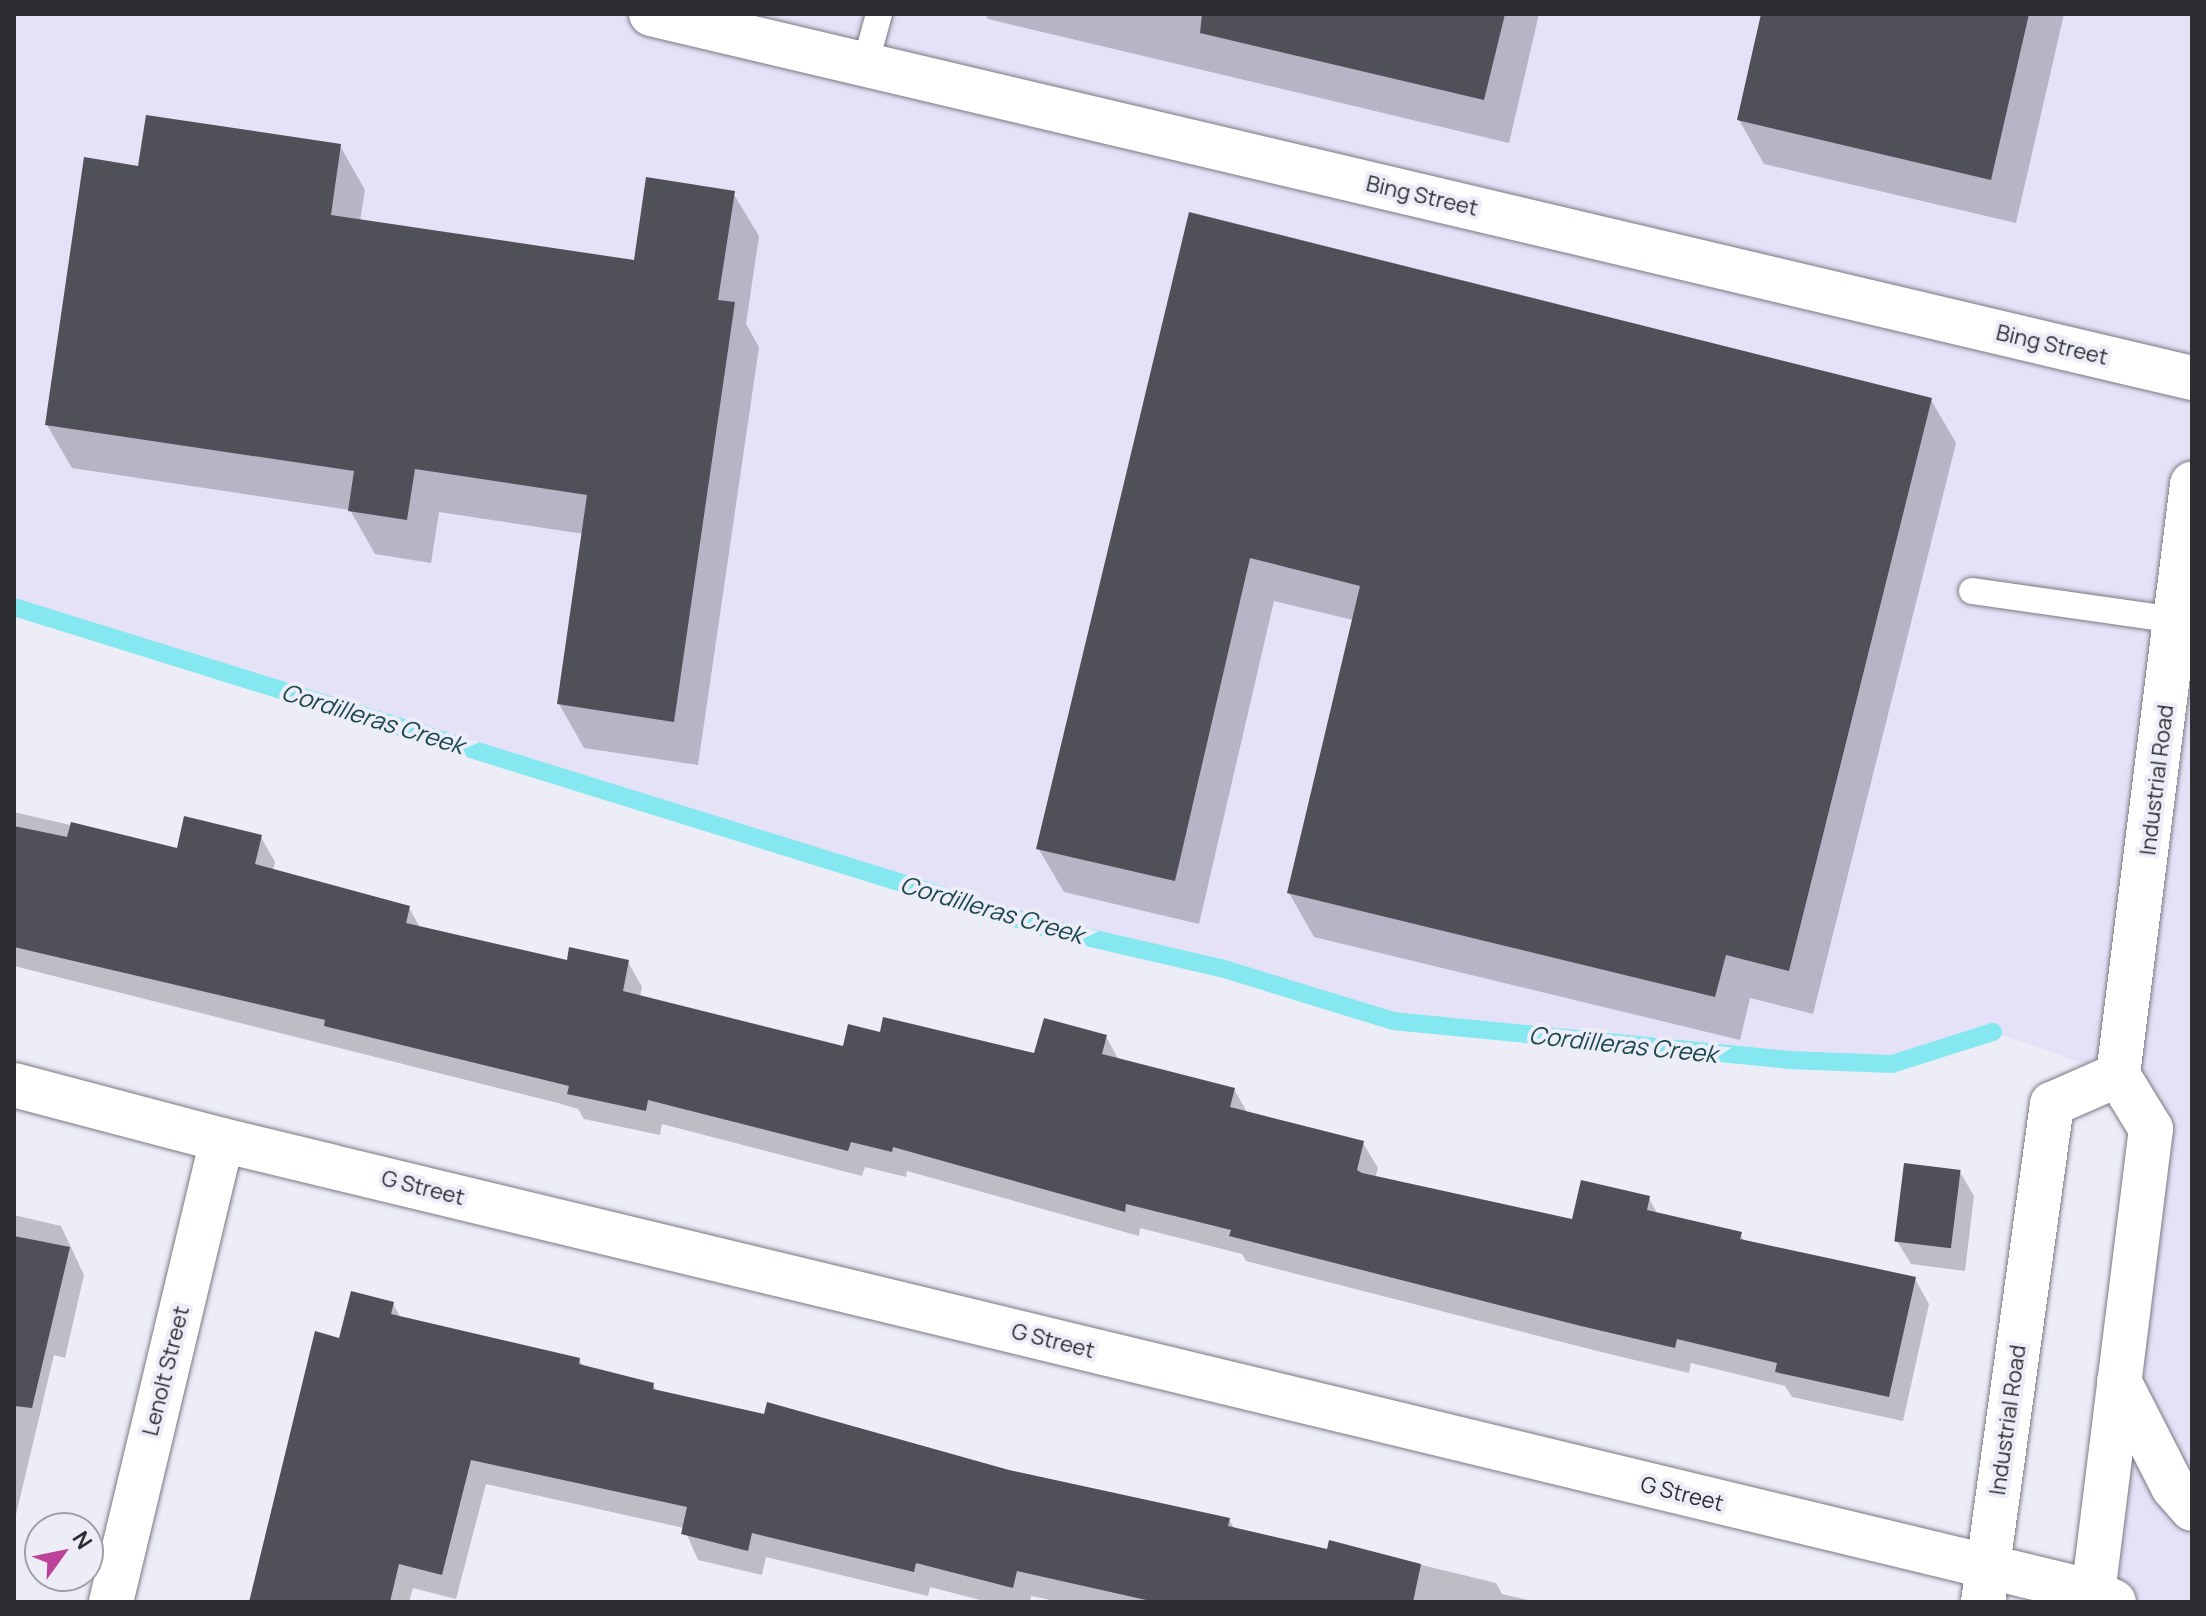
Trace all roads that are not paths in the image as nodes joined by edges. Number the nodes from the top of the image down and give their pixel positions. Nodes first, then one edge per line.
1 (651, 14) edge
2 (879, 14) edge
3 (865, 65) junction
4 (2192, 378) edge
5 (2192, 484) edge
6 (1972, 591) dead end
7 (2176, 620) junction
8 (2118, 1075) junction
9 (14, 1085) edge
10 (222, 1140) junction
11 (2119, 1381) junction
12 (2192, 1509) edge
13 (1986, 1585) edge
14 (2100, 1599) edge
15 (111, 1602) edge

1 - 3 street, Bing Street
2 - 3 lane
3 - 4 street, Bing Street
5 - 7 street, Industrial Road
6 - 7 lane
7 - 8 street, Industrial Road
8 - 11 street
8 - 13 street, Industrial Road
9 - 10 street, G Street
10 - 13 street, G Street
10 - 15 street, Lenolt Street
11 - 12 street
11 - 14 street
13 - 14 street, G Street

